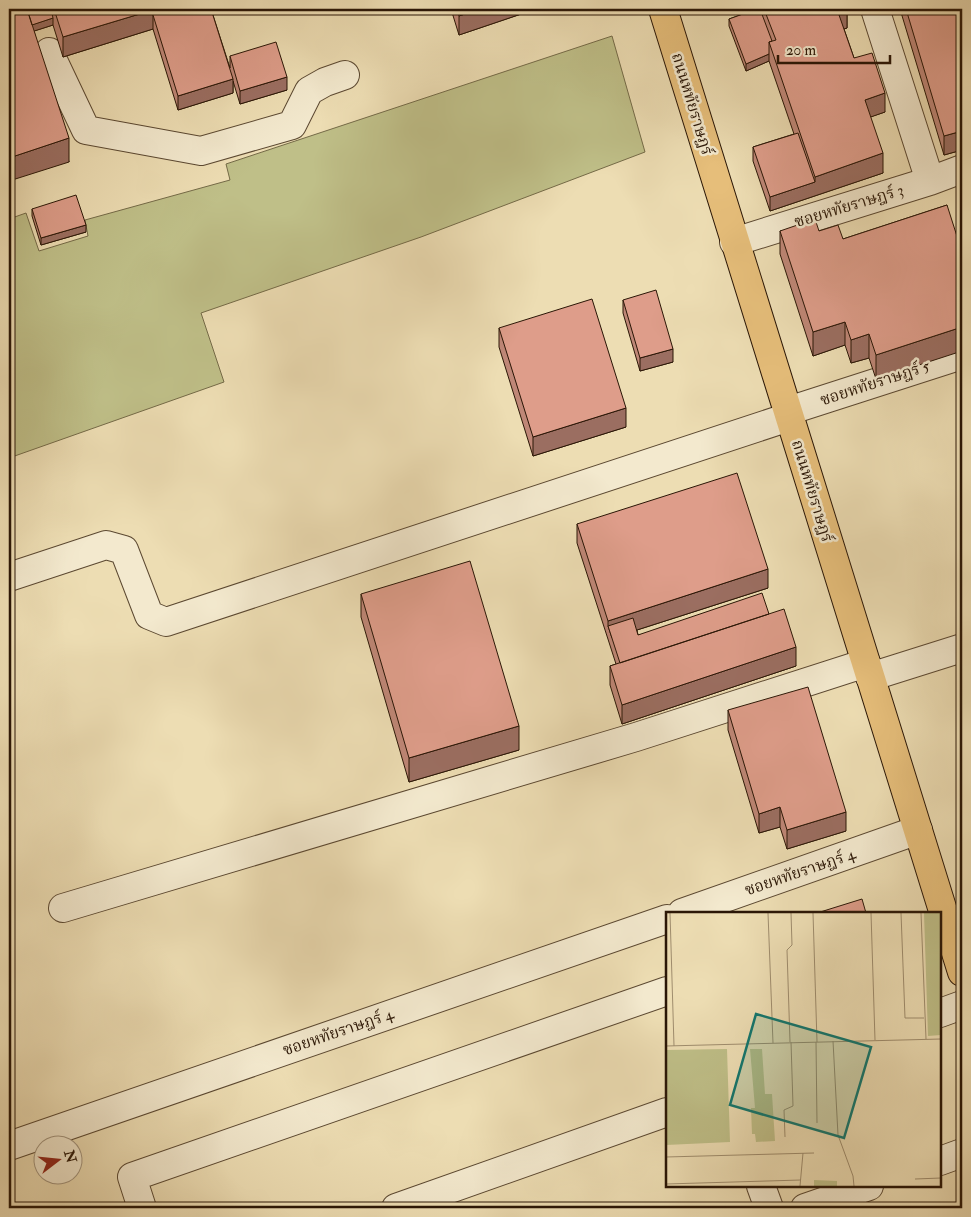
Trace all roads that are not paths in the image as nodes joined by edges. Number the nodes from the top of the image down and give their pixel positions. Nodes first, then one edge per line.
1 (663, 9) edge
2 (876, 9) edge
3 (49, 52) dead end
4 (345, 75) dead end
5 (962, 170) edge
6 (930, 181) junction
7 (734, 242) junction
8 (962, 355) edge
9 (788, 414) junction
10 (9, 577) edge
11 (962, 648) edge
12 (868, 670) junction
13 (918, 830) junction
14 (63, 908) dead end
15 (685, 912) edge
16 (666, 919) edge
17 (962, 972) edge
18 (666, 991) edge
19 (962, 1005) edge
20 (941, 1013) edge
21 (666, 1112) edge
22 (9, 1146) edge
23 (962, 1153) edge
24 (941, 1161) edge
25 (761, 1187) edge
26 (867, 1187) edge
27 (142, 1208) edge
28 (396, 1208) edge
29 (769, 1208) edge
30 (805, 1208) edge

1 - 7 main road, ถนนหทัยราษฎร์
2 - 6 street
3 - 4 street
5 - 6 street, ซอยหทัยราษฎร์ 3
6 - 7 street, ซอยหทัยราษฎร์ 3
7 - 9 main road, ถนนหทัยราษฎร์
8 - 9 street, ซอยหทัยราษฎร์ 5
9 - 10 street, ซอยหทัยราษฎร์ 5
9 - 12 main road, ถนนหทัยราษฎร์
11 - 12 street
12 - 13 main road, ถนนหทัยราษฎร์
12 - 14 street
13 - 15 street, ซอยหทัยราษฎร์ 4
13 - 17 main road, ถนนหทัยราษฎร์
16 - 22 street, ซอยหทัยราษฎร์ 4
18 - 27 street
19 - 20 street
21 - 28 street
23 - 24 street
25 - 29 street
26 - 30 street

